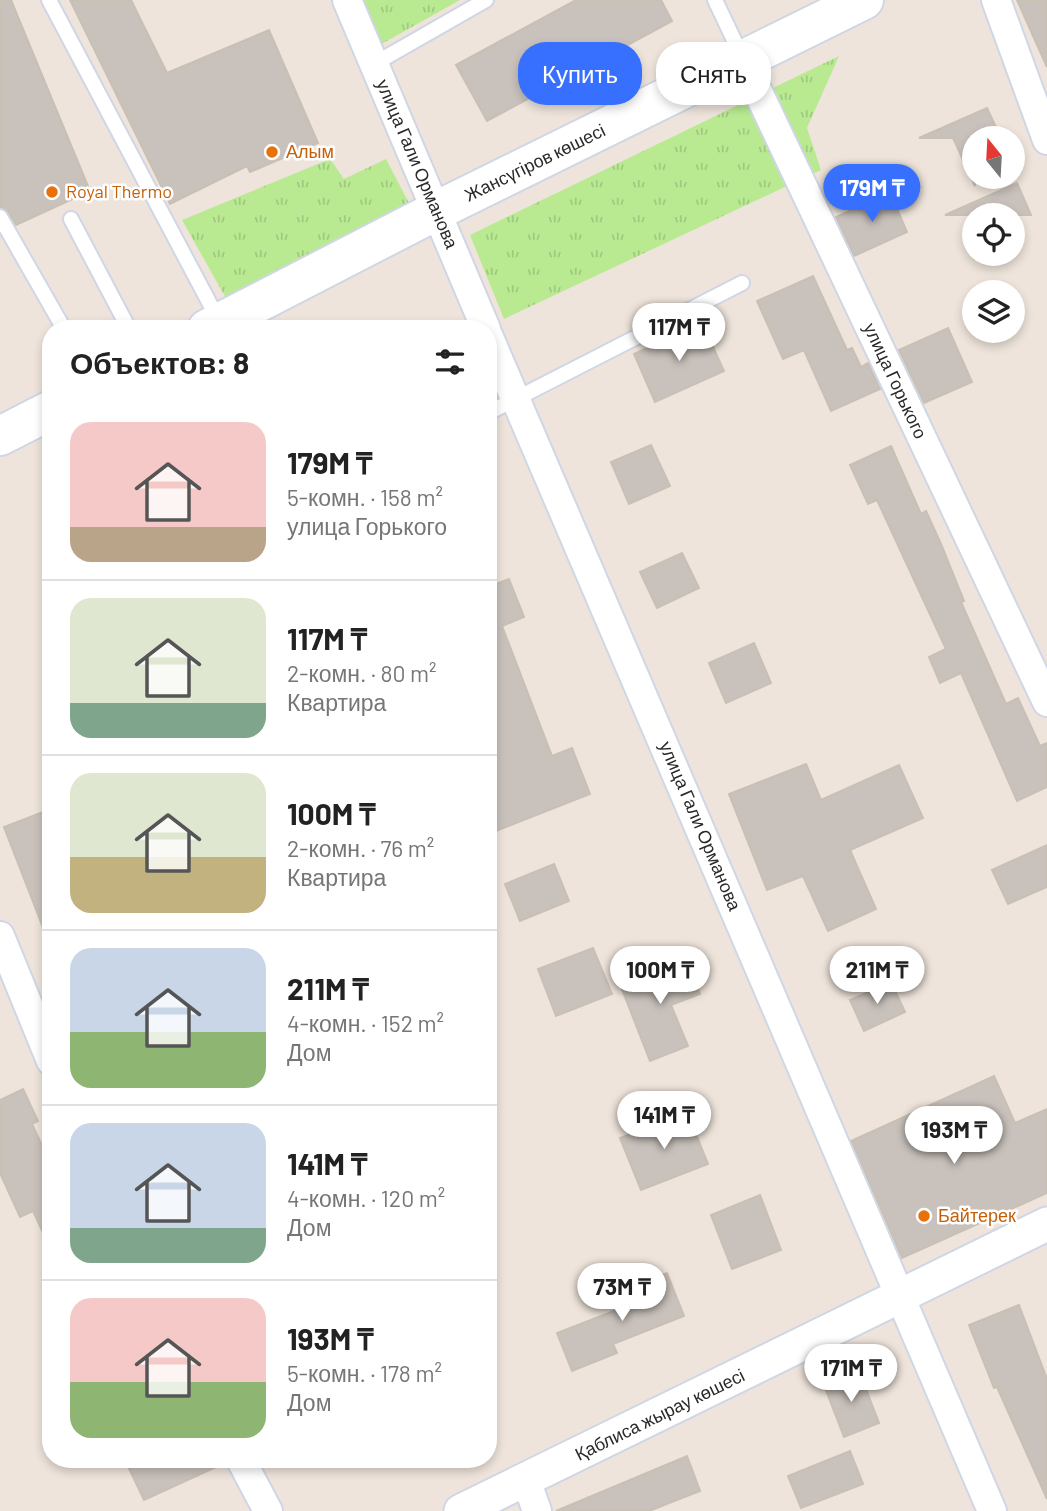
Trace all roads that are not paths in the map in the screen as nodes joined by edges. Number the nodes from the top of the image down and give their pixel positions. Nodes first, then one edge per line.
1 (49, 0) edge
2 (347, 0) edge
3 (486, 0) edge
4 (715, 0) edge
5 (864, 0) edge
6 (996, 0) edge
7 (735, 42) edge
8 (771, 46) edge
9 (374, 64) junction
10 (656, 103) edge
11 (764, 105) edge
12 (1047, 140) edge
13 (436, 211) junction
14 (0, 217) edge
15 (71, 219) dead end
16 (742, 283) dead end
17 (59, 320) edge
18 (124, 320) edge
19 (211, 320) edge
20 (226, 320) edge
21 (482, 320) edge
22 (497, 356) edge
23 (516, 401) junction
24 (497, 409) edge
25 (42, 415) edge
26 (0, 436) edge
27 (1047, 702) edge
28 (0, 936) edge
29 (42, 1039) edge
30 (1047, 1224) edge
31 (902, 1297) junction
32 (245, 1468) edge
33 (526, 1480) junction
34 (268, 1511) edge
35 (461, 1511) edge
36 (537, 1511) edge
37 (992, 1511) edge

1 - 19 lane
2 - 9 street, улица Гали Орманова
3 - 9 lane
4 - 7 lane
5 - 8 main road, Жансүгіров көшесі
6 - 12 street
9 - 13 street, улица Гали Орманова
10 - 13 main road, Жансүгіров көшесі
11 - 27 street, улица Горького
13 - 20 main road, Жансүгіров көшесі
13 - 21 street, улица Гали Орманова
14 - 17 lane
15 - 18 lane
16 - 23 lane
22 - 23 street, улица Гали Орманова
23 - 24 lane
23 - 31 street, улица Гали Орманова
25 - 26 main road
28 - 29 street
30 - 31 street, Қаблиса жырау көшесі
31 - 33 street, Қаблиса жырау көшесі
31 - 37 street, улица Гали Орманова
32 - 34 street
33 - 35 street, Қаблиса жырау көшесі
33 - 36 street

